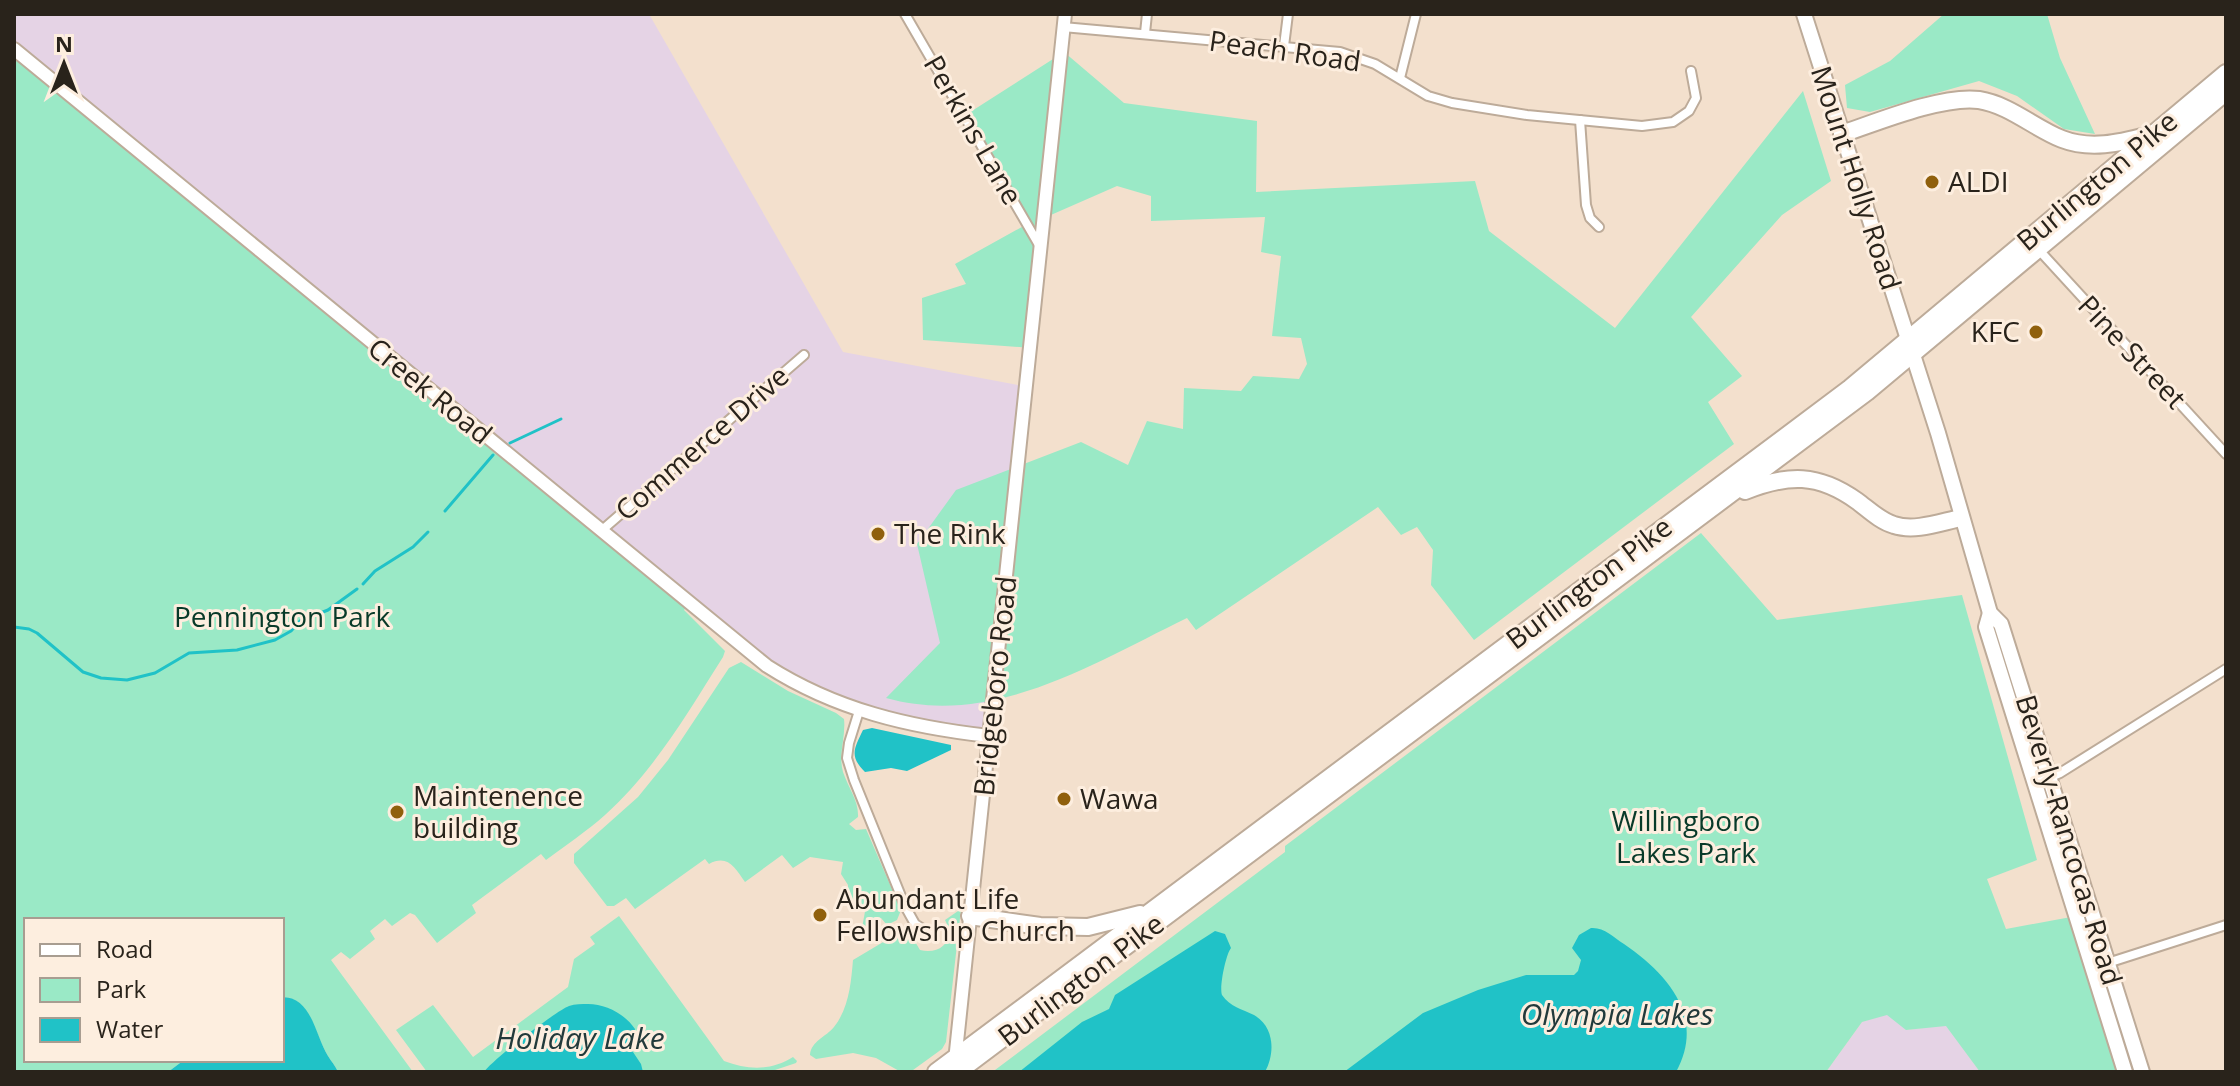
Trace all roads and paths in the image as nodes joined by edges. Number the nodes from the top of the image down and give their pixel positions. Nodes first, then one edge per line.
1 (905, 14) edge
2 (1147, 14) edge
3 (1288, 14) edge
4 (1416, 14) edge
5 (1804, 14) edge
6 (1064, 20) edge
7 (1145, 33) junction
8 (1284, 46) junction
9 (14, 49) edge
10 (1691, 71) dead end
11 (2226, 73) edge
12 (1400, 78) junction
13 (2226, 92) edge
14 (1580, 120) junction
15 (1842, 134) junction
16 (2152, 135) junction
17 (1599, 227) dead end
18 (1041, 246) junction
19 (2038, 249) junction
20 (1910, 349) junction
21 (804, 355) dead end
22 (2226, 454) edge
23 (1725, 498) junction
24 (1961, 518) junction
25 (601, 531) junction
26 (1990, 613) junction
27 (2226, 669) edge
28 (859, 711) junction
29 (989, 736) junction
30 (2050, 778) junction
31 (2035, 784) junction
32 (1149, 911) junction
33 (970, 916) junction
34 (2226, 925) edge
35 (934, 936) dead end
36 (2108, 962) junction
37 (2092, 968) junction
38 (956, 1067) edge
39 (936, 1072) edge
40 (2125, 1072) edge
41 (2142, 1072) edge

1 - 18 street, Perkins Lane
2 - 7 street
3 - 8 street
4 - 12 street
5 - 15 main road, Mount Holly Road
6 - 7 street, Peach Road
6 - 18 street, Bridgeboro Road
7 - 8 street, Peach Road
8 - 12 street, Peach Road
9 - 25 street, Creek Road
10 - 14 street, Peach Road
11 - 16 highway, Burlington Pike
12 - 14 street, Peach Road
13 - 19 highway, Burlington Pike
14 - 17 street
15 - 16 highway
15 - 20 main road, Mount Holly Road
16 - 20 highway, Burlington Pike
18 - 29 street, Bridgeboro Road
19 - 20 highway, Burlington Pike
19 - 22 street, Pine Street
20 - 23 highway, Burlington Pike
20 - 24 main road, Beverly-Rancocas Road
20 - 32 highway, Burlington Pike
21 - 25 street, Commerce Drive
23 - 24 highway
23 - 38 highway, Burlington Pike
24 - 26 main road, Beverly-Rancocas Road
25 - 28 street, Creek Road
26 - 30 main road, Beverly-Rancocas Road
26 - 31 main road, Beverly-Rancocas Road
27 - 30 street
28 - 29 street, Creek Road
28 - 35 street
29 - 33 street, Bridgeboro Road
30 - 31 street
30 - 36 main road, Beverly-Rancocas Road
31 - 37 main road, Beverly-Rancocas Road
32 - 33 highway
32 - 38 highway, Burlington Pike
33 - 38 street, Bridgeboro Road
34 - 36 street
36 - 37 street
36 - 41 main road, Beverly-Rancocas Road
37 - 40 main road, Beverly-Rancocas Road
38 - 39 highway, Burlington Pike

